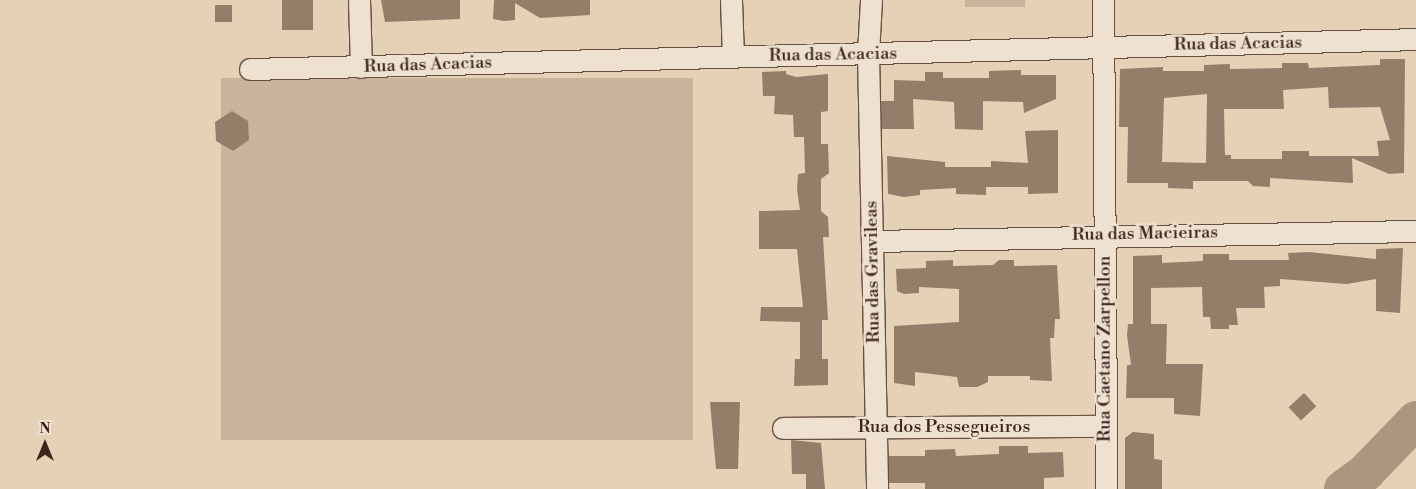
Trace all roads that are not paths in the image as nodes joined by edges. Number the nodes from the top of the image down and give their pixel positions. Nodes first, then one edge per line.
1 (360, 0) edge
2 (731, 0) edge
3 (871, 0) edge
4 (1103, 0) edge
5 (1416, 39) edge
6 (1104, 47) junction
7 (868, 54) junction
8 (733, 57) junction
9 (361, 67) junction
10 (250, 69) dead end
11 (1416, 230) edge
12 (1104, 234) junction
13 (873, 241) junction
14 (1105, 426) junction
15 (876, 427) junction
16 (783, 428) dead end
17 (877, 489) edge
18 (1106, 489) edge

1 - 9 street
2 - 8 street
3 - 7 street, Rua das Gravileas
4 - 6 street, Rua Caetano Zarpellon
5 - 6 street, Rua das Acacias
6 - 7 street, Rua das Acacias
6 - 12 street, Rua Caetano Zarpellon
7 - 8 street, Rua das Acacias
7 - 13 street, Rua das Gravileas
8 - 9 street, Rua das Acacias
9 - 10 street, Rua das Acacias
11 - 12 street, Rua das Macieiras
12 - 13 street, Rua das Macieiras
12 - 14 street, Rua Caetano Zarpellon
13 - 15 street, Rua das Gravileas
14 - 15 street, Rua dos Pessegueiros
14 - 18 street, Rua Caetano Zarpellon
15 - 16 street, Rua dos Pessegueiros
15 - 17 street, Rua das Gravileas

